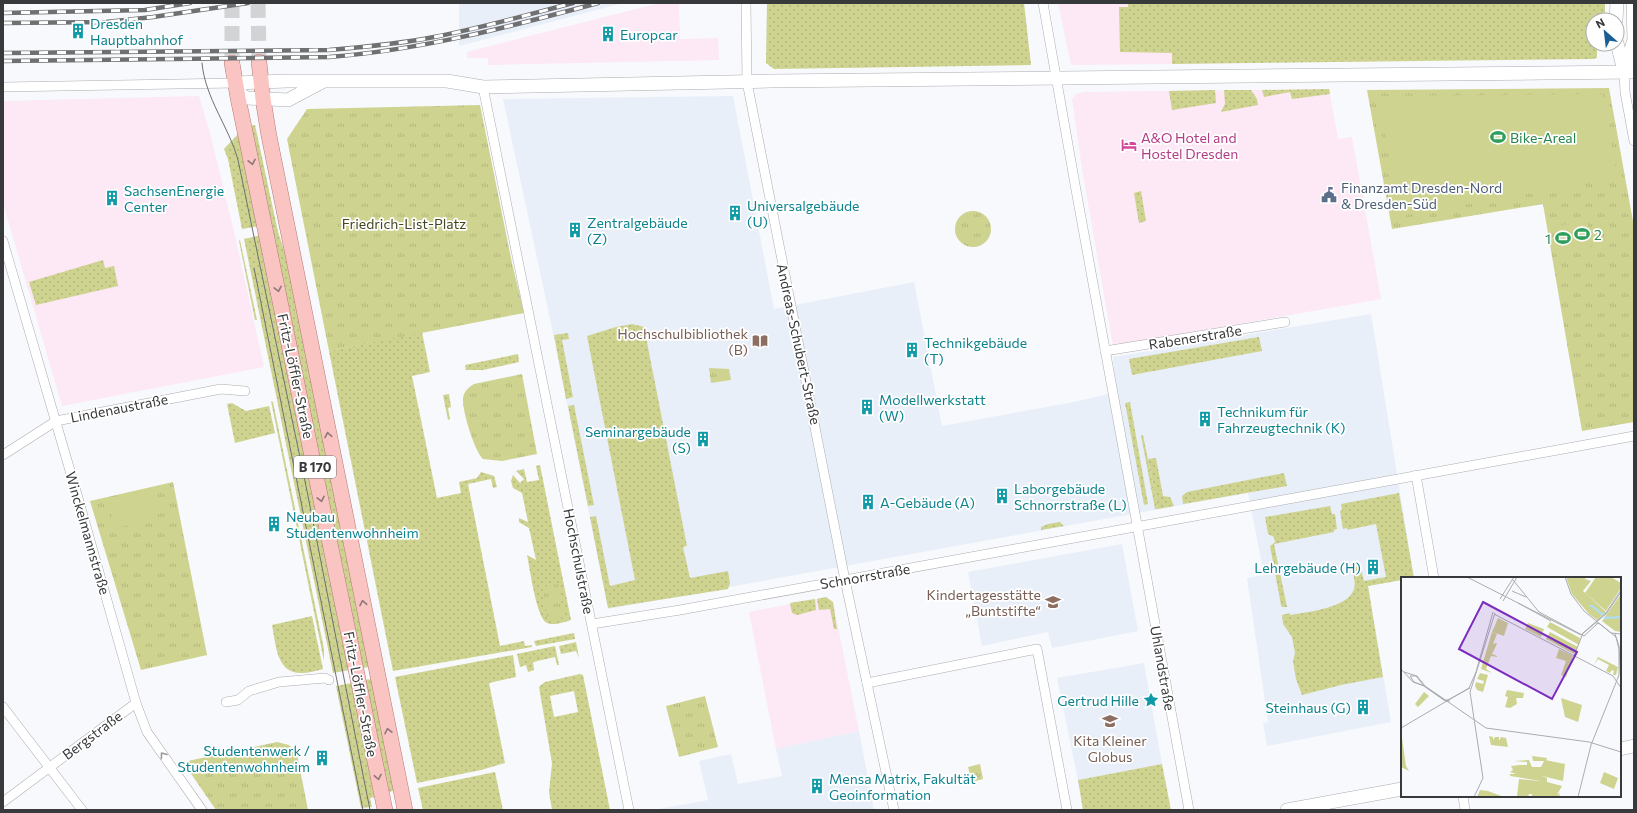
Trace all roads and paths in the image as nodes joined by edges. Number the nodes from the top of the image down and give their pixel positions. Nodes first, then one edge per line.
1 (746, 3) edge
2 (1043, 3) edge
3 (1633, 3) edge
4 (1621, 52) edge
5 (259, 62) tunnel mouth
6 (232, 63) tunnel mouth
7 (1629, 72) edge
8 (1056, 78) junction
9 (261, 82) junction
10 (322, 82) junction
11 (747, 82) junction
12 (235, 83) junction
13 (3, 87) edge
14 (483, 87) junction
15 (263, 99) junction
16 (1634, 141) edge
17 (3, 241) edge
18 (1285, 322) dead end
19 (1105, 351) junction
20 (245, 391) dead end
21 (56, 421) junction
22 (1634, 436) edge
23 (3, 455) edge
24 (1416, 475) junction
25 (1137, 526) junction
26 (1434, 577) edge
27 (845, 580) junction
28 (592, 624) junction
29 (329, 680) dead end
30 (867, 683) junction
31 (226, 702) dead end
32 (136, 703) junction
33 (3, 707) edge
34 (1634, 746) edge
35 (1621, 749) edge
36 (49, 767) junction
37 (1401, 789) edge
38 (1463, 797) edge
39 (3, 802) edge
40 (82, 810) edge
41 (202, 810) edge
42 (385, 810) edge
43 (405, 810) edge
44 (629, 810) edge
45 (894, 810) edge
46 (1067, 810) edge
47 (1189, 810) edge
48 (1287, 810) edge
49 (1465, 810) edge

1 - 11 street, Andreas-Schubert-Straße
2 - 8 street, Uhlandstraße
3 - 7 main road
4 - 7 main road
5 - 9 main road, B 170
6 - 12 main road, B 170
7 - 8 main road
7 - 16 street
8 - 11 main road
8 - 19 street, Uhlandstraße
9 - 10 main road
9 - 12 main road
9 - 15 main road, B 170
10 - 14 main road
10 - 15 main road
11 - 14 main road
11 - 27 street, Andreas-Schubert-Straße
12 - 13 street
12 - 15 main road
12 -> 42 main road, Fritz-Löffler-Straße / B 170
14 - 28 street, Hochschulstraße
43 -> 15 main road, Fritz-Löffler-Straße / B 170
17 - 21 street, Winckelmannstraße
18 - 19 street, Rabenerstraße
19 - 25 street, Uhlandstraße
20 - 21 street, Lindenaustraße
21 - 23 street, Lindenaustraße
21 - 32 street, Winckelmannstraße
22 - 24 street, Schnorrstraße
24 - 25 street, Schnorrstraße
24 - 26 street
25 - 27 street, Schnorrstraße
25 - 47 street, Uhlandstraße
27 - 28 street, Schnorrstraße
27 - 30 street, Andreas-Schubert-Straße
28 - 44 street, Hochschulstraße
29 - 31 street
30 - 45 street, Andreas-Schubert-Straße
30 - 46 street
32 - 36 street, Bergstraße
41 -> 32 street, Winckelmannstraße
33 - 36 street
34 - 35 main road
36 - 39 street, Bergstraße
36 - 40 street
37 - 48 main road
38 - 49 street

